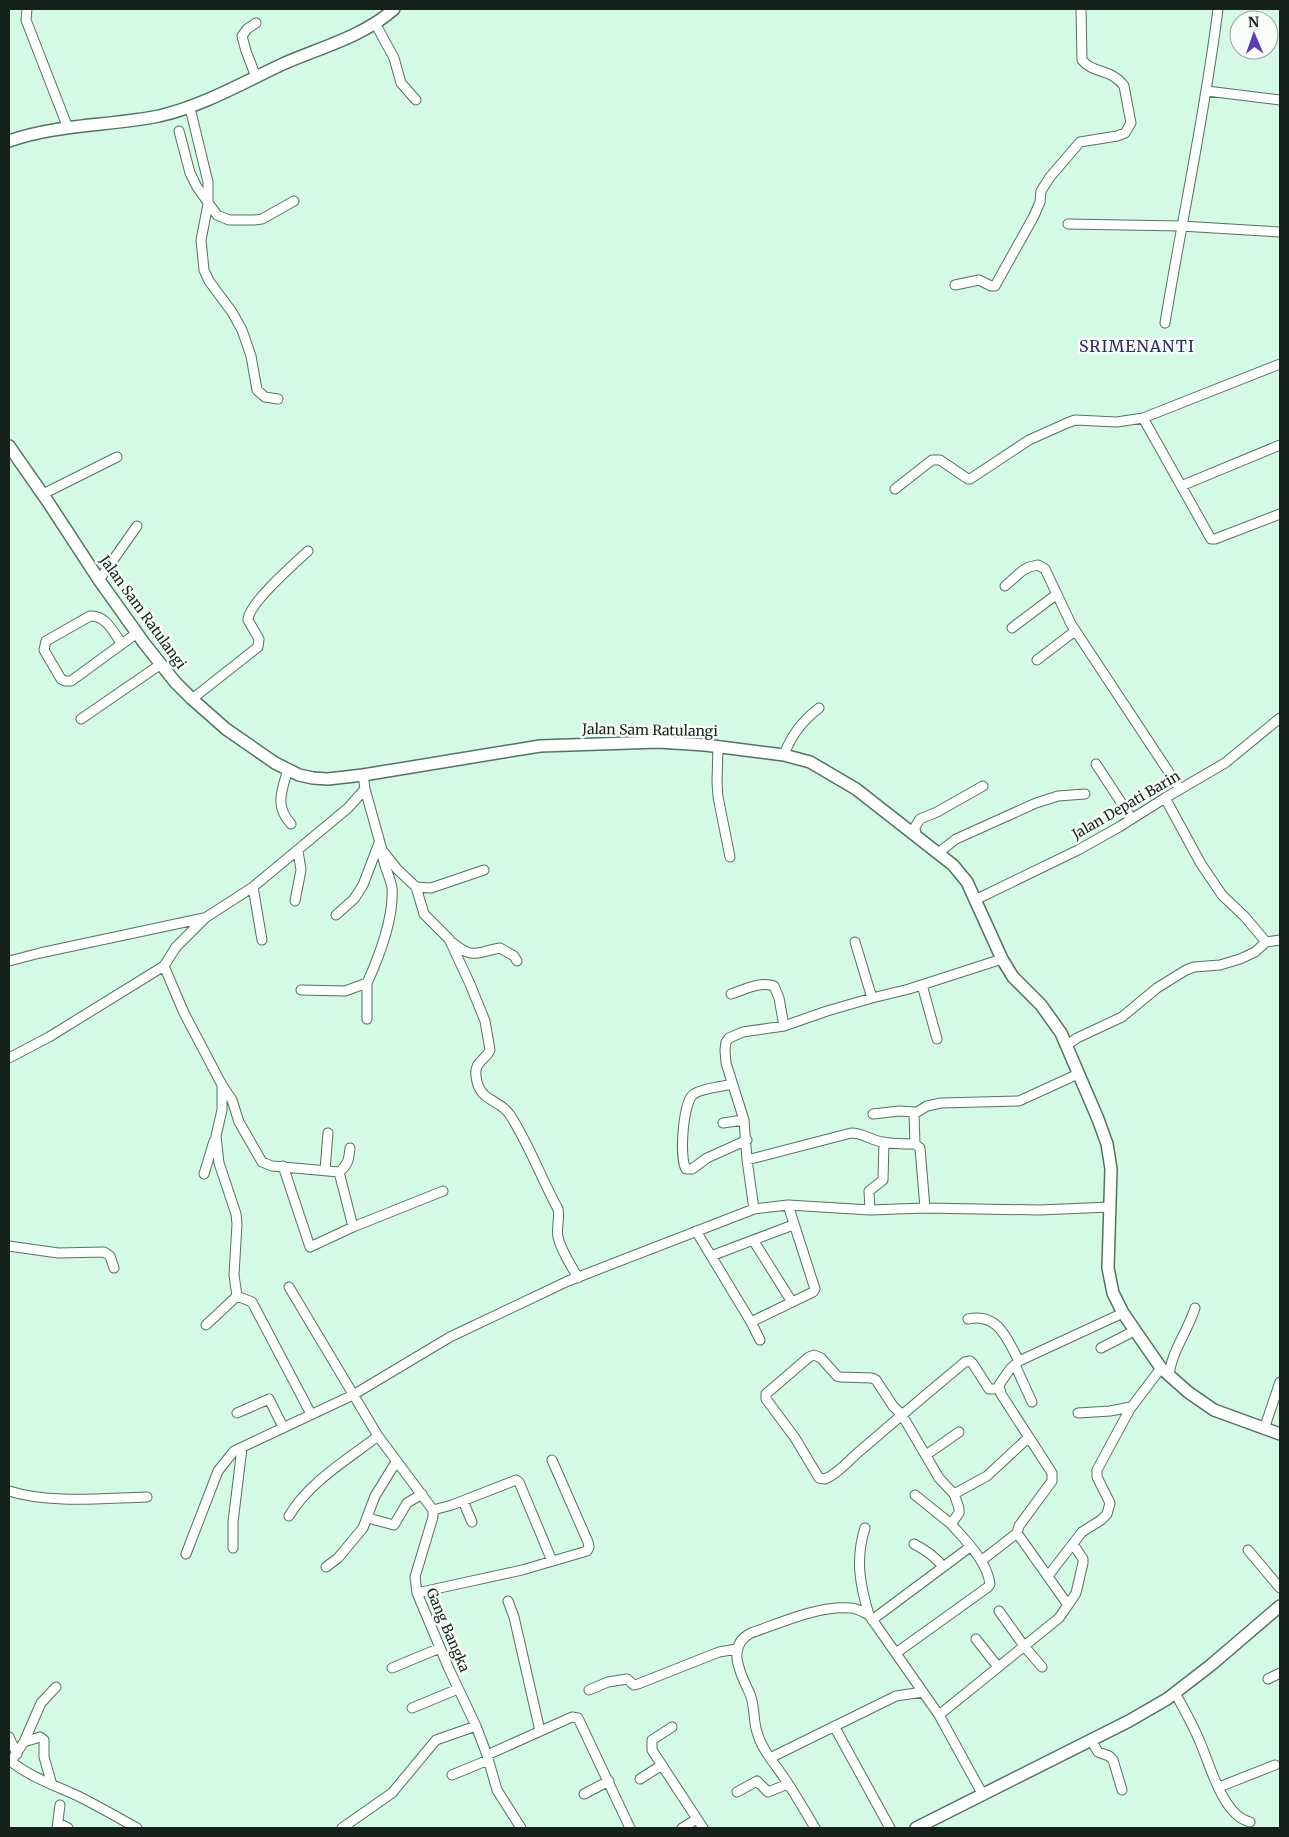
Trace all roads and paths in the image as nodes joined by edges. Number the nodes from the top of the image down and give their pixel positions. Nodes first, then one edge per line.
1 (27, 9) edge
2 (394, 9) edge
3 (1081, 9) edge
4 (1218, 9) edge
5 (256, 23) dead end
6 (375, 23) junction
7 (256, 77) junction
8 (1207, 91) junction
9 (416, 100) dead end
10 (1280, 100) edge
11 (190, 108) junction
12 (68, 128) junction
13 (179, 131) dead end
14 (9, 141) edge
15 (294, 201) dead end
16 (208, 204) junction
17 (1068, 224) dead end
18 (1181, 226) junction
19 (1280, 232) edge
20 (955, 285) dead end
21 (1165, 324) dead end
22 (1280, 364) edge
23 (278, 399) dead end
24 (1144, 418) junction
25 (1280, 445) edge
26 (9, 446) edge
27 (117, 457) dead end
28 (1181, 486) junction
29 (895, 489) dead end
30 (43, 494) junction
31 (1280, 514) edge
32 (137, 526) dead end
33 (308, 551) dead end
34 (99, 580) junction
35 (1005, 586) dead end
36 (1057, 594) junction
37 (1012, 628) dead end
38 (1075, 631) junction
39 (137, 633) junction
40 (122, 644) junction
41 (1037, 660) dead end
42 (161, 664) junction
43 (192, 699) junction
44 (819, 708) dead end
45 (1280, 718) edge
46 (81, 719) dead end
47 (718, 746) junction
48 (784, 755) junction
49 (1096, 764) dead end
50 (288, 769) junction
51 (363, 775) junction
52 (984, 786) dead end
53 (366, 789) junction
54 (1180, 789) junction
55 (1085, 794) dead end
56 (1165, 798) junction
57 (1132, 819) junction
58 (292, 824) dead end
59 (916, 835) junction
60 (380, 840) junction
61 (382, 850) junction
62 (298, 851) junction
63 (938, 852) junction
64 (730, 857) dead end
65 (484, 870) dead end
66 (416, 886) junction
67 (253, 887) junction
68 (975, 900) junction
69 (295, 901) dead end
70 (336, 915) dead end
71 (205, 918) junction
72 (449, 939) junction
73 (262, 940) dead end
74 (1280, 940) edge
75 (855, 942) dead end
76 (1266, 942) junction
77 (1002, 959) junction
78 (9, 961) edge
79 (517, 961) dead end
80 (164, 966) junction
81 (367, 983) junction
82 (922, 985) junction
83 (301, 990) dead end
84 (730, 994) dead end
85 (872, 998) junction
86 (367, 1019) dead end
87 (784, 1026) junction
88 (937, 1039) dead end
89 (1067, 1045) junction
90 (9, 1058) edge
91 (1078, 1074) junction
92 (732, 1084) junction
93 (222, 1085) junction
94 (916, 1112) junction
95 (874, 1114) dead end
96 (744, 1120) junction
97 (723, 1124) dead end
98 (328, 1133) dead end
99 (216, 1136) junction
100 (747, 1140) junction
101 (884, 1142) junction
102 (914, 1144) junction
103 (350, 1148) dead end
104 (747, 1160) junction
105 (283, 1166) junction
106 (325, 1170) junction
107 (339, 1172) junction
108 (204, 1174) dead end
109 (443, 1191) dead end
110 (788, 1205) junction
111 (1110, 1207) junction
112 (925, 1208) junction
113 (754, 1209) junction
114 (870, 1210) junction
115 (793, 1225) junction
116 (353, 1227) junction
117 (696, 1230) junction
118 (754, 1240) junction
119 (9, 1246) edge
120 (711, 1256) junction
121 (114, 1268) dead end
122 (578, 1278) junction
123 (289, 1287) dead end
124 (237, 1296) junction
125 (792, 1302) junction
126 (1195, 1308) dead end
127 (1123, 1313) junction
128 (968, 1319) dead end
129 (751, 1322) junction
130 (206, 1325) dead end
131 (1134, 1331) junction
132 (760, 1340) dead end
133 (1101, 1348) dead end
134 (1017, 1363) junction
135 (1160, 1368) junction
136 (1169, 1376) junction
137 (1280, 1382) edge
138 (999, 1389) junction
139 (353, 1395) junction
140 (1032, 1402) dead end
141 (1131, 1407) junction
142 (237, 1413) dead end
143 (1078, 1413) dead end
144 (311, 1414) junction
145 (902, 1415) junction
146 (284, 1427) junction
147 (1264, 1428) junction
148 (958, 1432) dead end
149 (1280, 1434) edge
150 (378, 1436) junction
151 (1029, 1437) junction
152 (242, 1448) junction
153 (926, 1455) junction
154 (552, 1460) dead end
155 (396, 1462) junction
156 (9, 1491) edge
157 (422, 1494) junction
158 (954, 1494) junction
159 (915, 1496) dead end
160 (147, 1497) dead end
161 (463, 1501) junction
162 (432, 1510) junction
163 (289, 1516) dead end
164 (368, 1518) junction
165 (472, 1522) dead end
166 (951, 1524) junction
167 (865, 1528) dead end
168 (1017, 1533) junction
169 (914, 1544) dead end
170 (1073, 1544) junction
171 (970, 1547) junction
172 (233, 1548) dead end
173 (1248, 1550) dead end
174 (186, 1554) dead end
175 (552, 1561) junction
176 (981, 1562) junction
177 (326, 1567) dead end
178 (943, 1567) junction
179 (1048, 1576) junction
180 (1280, 1588) edge
181 (417, 1594) junction
182 (508, 1601) dead end
183 (1068, 1605) junction
184 (1280, 1606) edge
185 (999, 1611) dead end
186 (870, 1617) junction
187 (976, 1639) dead end
188 (1024, 1646) junction
189 (440, 1648) junction
190 (737, 1650) junction
191 (896, 1652) junction
192 (998, 1667) junction
193 (1042, 1667) dead end
194 (392, 1668) dead end
195 (1280, 1673) edge
196 (1268, 1678) dead end
197 (56, 1687) dead end
198 (458, 1689) junction
199 (589, 1690) dead end
200 (923, 1692) junction
201 (1176, 1694) junction
202 (412, 1708) dead end
203 (939, 1715) junction
204 (476, 1726) junction
205 (834, 1726) junction
206 (672, 1727) dead end
207 (540, 1731) junction
208 (9, 1737) edge
209 (1091, 1740) junction
210 (24, 1742) junction
211 (487, 1757) junction
212 (770, 1758) junction
213 (11, 1759) edge
214 (662, 1765) junction
215 (1275, 1765) dead end
216 (452, 1775) dead end
217 (640, 1779) dead end
218 (609, 1781) junction
219 (788, 1784) junction
220 (52, 1785) junction
221 (1219, 1787) junction
222 (1122, 1790) dead end
223 (737, 1792) dead end
224 (584, 1794) dead end
225 (983, 1795) junction
226 (60, 1805) dead end
227 (697, 1819) junction
228 (1250, 1822) dead end
229 (57, 1826) edge
230 (68, 1828) edge
231 (137, 1828) edge
232 (342, 1828) edge
233 (521, 1828) edge
234 (630, 1828) edge
235 (682, 1828) edge
236 (703, 1828) edge
237 (815, 1828) edge
238 (890, 1828) edge
239 (916, 1828) edge

1 - 12 street
2 - 6 street
3 - 20 street
4 - 8 street
5 - 7 street
6 - 7 street
6 - 9 street
7 - 11 street
8 - 10 street
8 - 18 street
11 - 12 street
11 - 16 street
12 - 14 street
13 - 16 street
15 - 16 street
16 - 23 street
17 - 18 street
18 - 19 street
18 - 21 street
22 - 24 street
24 - 28 street
24 - 29 street
25 - 28 street
26 - 30 street, Jalan Sam Ratulangi
27 - 30 street
28 - 31 street
30 - 34 street, Jalan Sam Ratulangi
32 - 34 street
33 - 43 street
34 - 39 street, Jalan Sam Ratulangi
35 - 36 street
36 - 37 street
36 - 38 street
38 - 41 street
38 - 54 street
39 - 40 street
39 - 42 street, Jalan Sam Ratulangi
40 - 40 street
42 - 43 street, Jalan Sam Ratulangi
42 - 46 street
43 - 50 street, Jalan Sam Ratulangi
44 - 48 street
45 - 54 street, Jalan Depati Barin
47 - 48 street, Jalan Sam Ratulangi
47 - 51 street, Jalan Sam Ratulangi
47 - 64 street
48 - 59 street, Jalan Sam Ratulangi
49 - 57 street
50 - 51 street, Jalan Sam Ratulangi
50 - 58 street
51 - 53 street
52 - 59 street
53 - 60 street
53 - 62 street
54 - 56 street, Jalan Depati Barin
55 - 63 street
56 - 57 street, Jalan Depati Barin
56 - 76 street
57 - 68 street, Jalan Depati Barin
59 - 63 street, Jalan Sam Ratulangi
60 - 61 street
60 - 70 street
61 - 66 street
61 - 81 street
62 - 67 street
62 - 69 street
63 - 68 street, Jalan Sam Ratulangi
65 - 66 street
66 - 72 street
67 - 71 street
67 - 73 street
68 - 77 street, Jalan Sam Ratulangi
71 - 78 street
71 - 80 street
72 - 79 street
72 - 122 street
74 - 76 street
75 - 85 street
76 - 89 street
77 - 82 street
77 - 89 street, Jalan Sam Ratulangi
80 - 90 street
80 - 93 street
81 - 83 street
81 - 86 street
82 - 85 street
82 - 88 street
84 - 87 street
85 - 87 street
87 - 92 street
89 - 91 street, Jalan Sam Ratulangi
91 - 94 street
91 - 111 street, Jalan Sam Ratulangi
92 - 96 street
92 - 100 street
93 - 99 street
93 - 105 street
94 - 95 street
94 - 102 street
96 - 97 street
96 - 100 street
98 - 106 street
99 - 108 street
99 - 124 street
100 - 104 street
101 - 102 street
101 - 104 street
101 - 114 street
102 - 112 street
103 - 107 street
104 - 113 street
105 - 106 street
105 - 116 street
106 - 107 street
107 - 116 street
109 - 116 street
110 - 113 street
110 - 114 street
110 - 115 street
111 - 112 street
111 - 127 street, Jalan Sam Ratulangi
112 - 114 street
113 - 117 street
115 - 118 street
115 - 125 street
117 - 120 street
117 - 122 street
118 - 120 street
118 - 125 street
119 - 121 street
120 - 129 street
122 - 139 street
123 - 139 street
124 - 130 street
124 - 144 street
125 - 129 street
126 - 136 street
127 - 131 street, Jalan Sam Ratulangi
127 - 134 street
128 - 134 street
129 - 132 street
131 - 133 street
131 - 135 street, Jalan Sam Ratulangi
134 - 138 street
134 - 140 street
135 - 136 street, Jalan Sam Ratulangi
135 - 141 street
136 - 147 street, Jalan Sam Ratulangi
137 - 147 street
138 - 145 street
138 - 151 street
139 - 144 street
139 - 150 street
141 - 143 street
141 - 170 street
142 - 146 street
144 - 146 street
145 - 145 street
145 - 153 street
146 - 152 street
147 - 149 street, Jalan Sam Ratulangi
148 - 153 street
150 - 155 street
150 - 163 street
151 - 158 street
151 - 168 street
152 - 172 street
152 - 174 street
153 - 158 street
154 - 175 street
155 - 157 street
155 - 164 street
156 - 160 street
157 - 162 street
157 - 164 street
158 - 166 street
159 - 166 street
161 - 162 street
161 - 165 street
161 - 175 street
162 - 181 street, Gang Bangka
164 - 177 street
166 - 171 street
167 - 186 street
168 - 176 street
168 - 179 street
169 - 178 street
170 - 179 street
170 - 183 street
171 - 176 street
171 - 178 street
173 - 180 street
175 - 181 street
176 - 191 street
178 - 186 street
179 - 183 street
181 - 189 street, Gang Bangka
182 - 207 street
183 - 188 street
184 - 201 street
185 - 188 street
186 - 190 street
186 - 191 street
187 - 192 street
188 - 192 street
188 - 193 street
189 - 194 street
189 - 198 street, Gang Bangka
190 - 199 street
190 - 212 street
191 - 200 street
192 - 203 street
195 - 196 street
197 - 210 street
198 - 202 street
198 - 204 street, Gang Bangka
200 - 203 street
200 - 205 street
201 - 209 street
201 - 221 street
203 - 225 street
204 - 211 street, Gang Bangka
204 - 232 street
205 - 212 street
205 - 238 street
206 - 214 street
207 - 211 street
207 - 218 street
208 - 213 street
209 - 222 street
209 - 225 street
210 - 213 street
210 - 220 street
211 - 216 street
211 - 233 street, Gang Bangka
212 - 219 street
213 - 220 street
214 - 217 street
214 - 227 street
215 - 221 street
218 - 224 street
218 - 234 street
219 - 223 street
219 - 237 street
220 - 231 street
221 - 228 street
225 - 239 street
226 - 229 street
227 - 235 street
227 - 236 street
229 - 230 street

